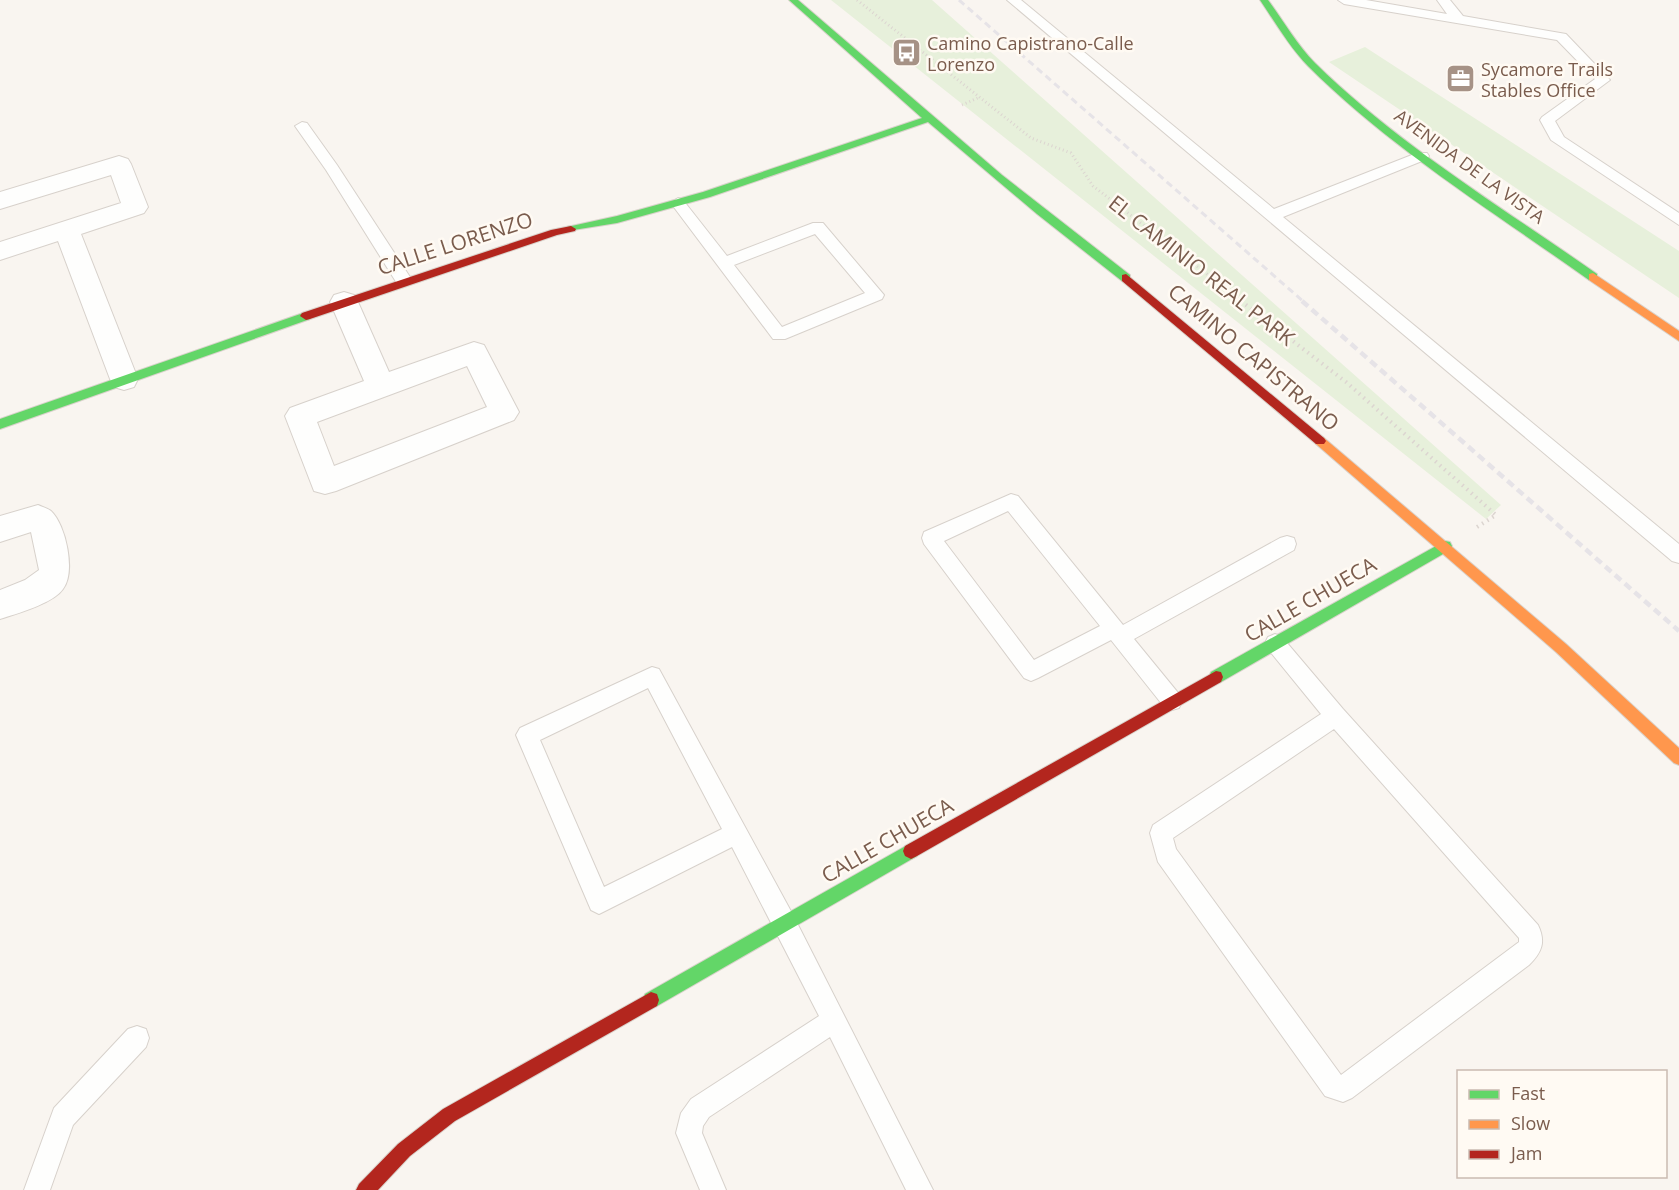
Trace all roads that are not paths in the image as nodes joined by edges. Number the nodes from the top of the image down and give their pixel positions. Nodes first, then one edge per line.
1 (793, 0) edge
2 (1013, 0) edge
3 (1263, 0) edge
4 (1344, 0) edge
5 (1443, 0) edge
6 (1459, 20) junction
7 (928, 119) junction
8 (302, 126) dead end
9 (1422, 156) junction
10 (0, 201) edge
11 (678, 203) junction
12 (1273, 215) junction
13 (1679, 220) edge
14 (66, 229) junction
15 (0, 251) edge
16 (724, 263) junction
17 (404, 281) junction
18 (344, 302) junction
19 (1679, 337) edge
20 (124, 380) junction
21 (381, 386) junction
22 (0, 424) edge
23 (0, 529) edge
24 (1287, 544) dead end
25 (1445, 546) junction
26 (1679, 555) edge
27 (0, 605) edge
28 (1118, 632) junction
29 (1275, 643) junction
30 (1172, 700) junction
31 (1336, 716) junction
32 (1679, 758) edge
33 (737, 833) junction
34 (785, 922) junction
35 (834, 1020) junction
36 (136, 1038) dead end
37 (37, 1190) edge
38 (365, 1190) edge
39 (713, 1190) edge
40 (920, 1190) edge

1 - 7 street, CAMINO CAPISTRANO
2 - 12 lane
3 - 9 street, AVENIDA DE LA VISTA
4 - 6 lane
5 - 6 lane
6 - 13 lane
7 - 11 street, CALLE LORENZO
7 - 25 street, CAMINO CAPISTRANO
8 - 17 lane
9 - 12 lane
9 - 19 street, AVENIDA DE LA VISTA
10 - 14 street
11 - 16 lane
11 - 17 street, CALLE LORENZO
12 - 26 lane
14 - 15 street
14 - 20 street
16 - 16 lane
17 - 18 street, CALLE LORENZO
18 - 20 street, CALLE LORENZO
18 - 21 street
20 - 22 street, CALLE LORENZO
21 - 21 street
23 - 27 street
24 - 28 lane
25 - 29 street, CALLE CHUECA
25 - 32 street, CAMINO CAPISTRANO
28 - 28 lane
28 - 30 lane
29 - 30 street, CALLE CHUECA
29 - 31 lane
30 - 34 street, CALLE CHUECA
31 - 31 lane
33 - 33 lane
33 - 34 lane
34 - 35 lane
34 - 38 street, CALLE CHUECA
35 - 39 lane
35 - 40 lane
36 - 37 lane

